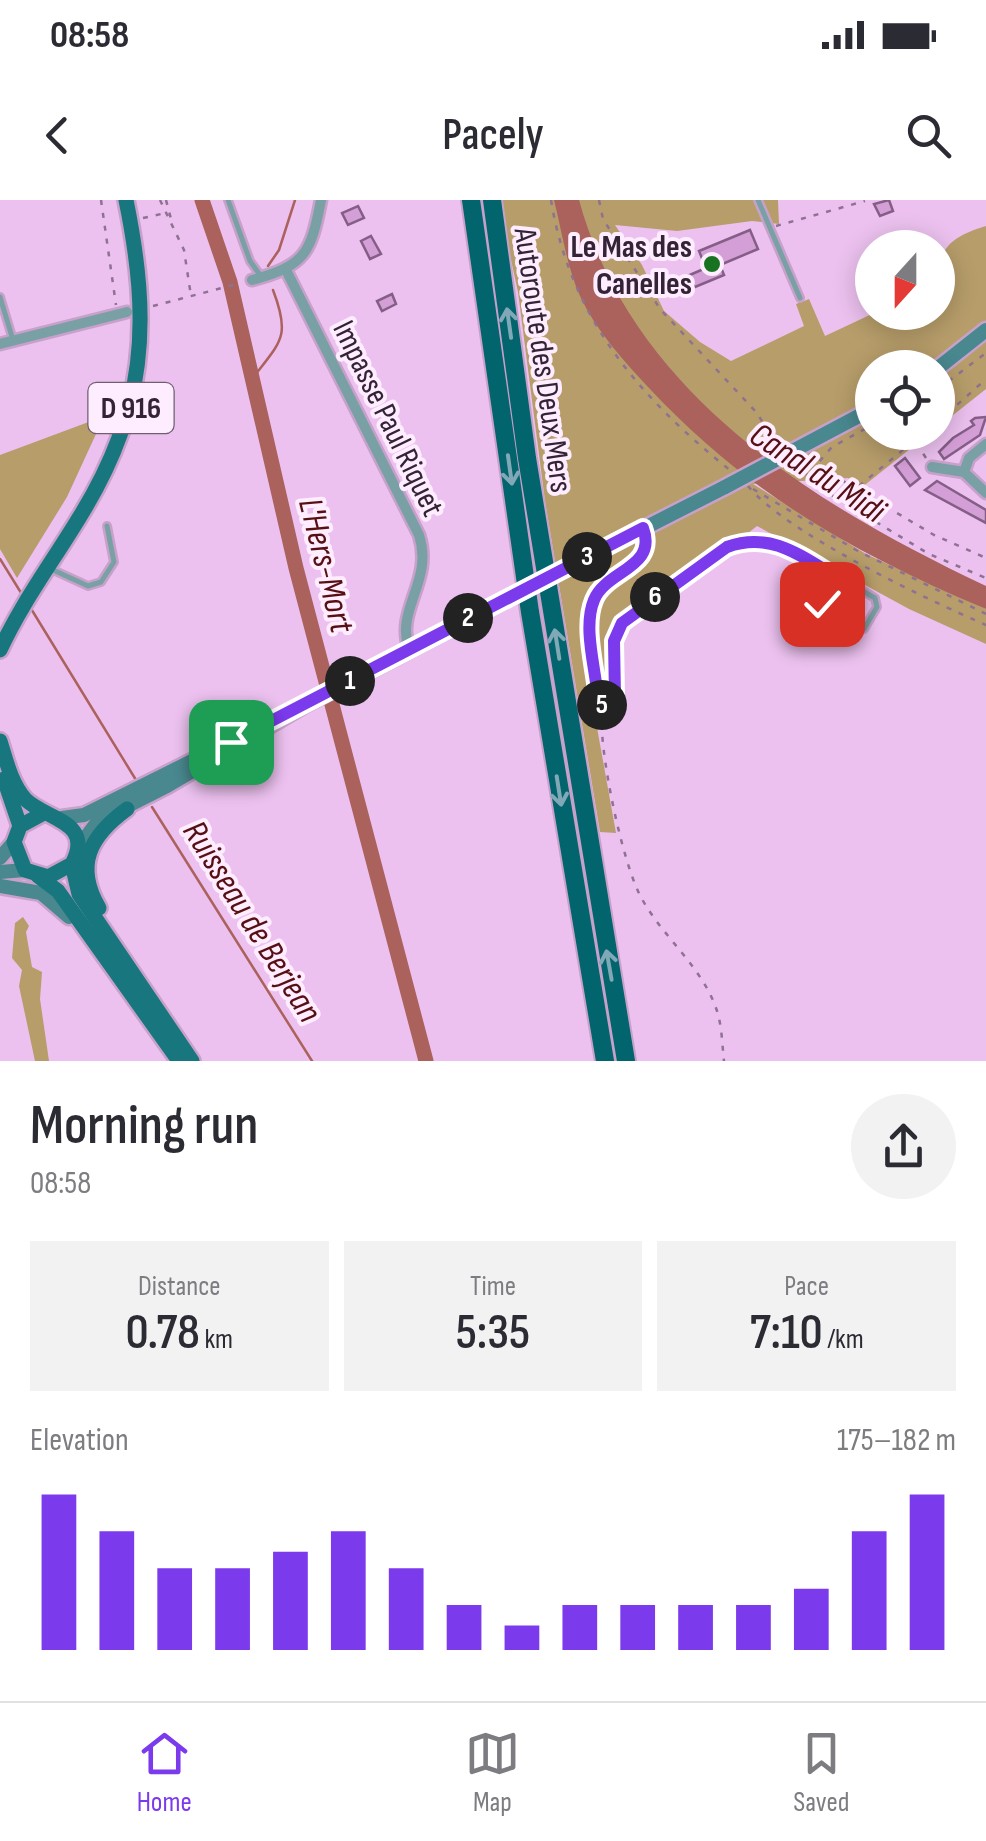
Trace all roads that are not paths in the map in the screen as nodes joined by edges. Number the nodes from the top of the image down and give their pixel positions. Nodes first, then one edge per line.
1 (126, 200) edge
2 (228, 200) edge
3 (321, 200) edge
4 (471, 200) edge
5 (492, 200) edge
6 (758, 200) edge
7 (788, 271) junction
8 (287, 272) junction
9 (777, 276) dead end
10 (257, 279) joint
11 (806, 281) dead end
12 (795, 286) junction
13 (0, 296) edge
14 (800, 298) dead end
15 (127, 312) dead end
16 (986, 330) edge
17 (13, 340) junction
18 (0, 344) edge
19 (955, 355) edge
20 (855, 418) edge
21 (986, 444) edge
22 (932, 466) road end
23 (964, 472) junction
24 (986, 493) edge
25 (107, 526) dead end
26 (643, 528) junction
27 (48, 568) junction
28 (838, 578) junction
29 (822, 604) dead end
30 (18, 617) junction
31 (864, 629) dead end
32 (409, 648) junction
33 (0, 650) edge
34 (0, 668) edge
35 (305, 704) junction
36 (0, 741) edge
37 (0, 771) edge
38 (128, 809) junction
39 (44, 813) junction
40 (62, 818) junction
41 (20, 826) junction
42 (14, 842) junction
43 (75, 856) junction
44 (0, 858) edge
45 (0, 872) edge
46 (32, 873) junction
47 (0, 886) edge
48 (102, 922) junction
49 (102, 951) junction
50 (180, 1061) edge
51 (192, 1061) edge
52 (605, 1061) edge
53 (626, 1061) edge

1 - 27 main road, D 916
2 - 10 lane
3 - 8 street
4 -> 52 highway, Autoroute des Deux Mers
53 -> 5 highway, Autoroute des Deux Mers
6 - 7 lane
7 - 9 lane
7 - 12 lane
8 - 10 street
8 - 32 street, Impasse Paul Riquet
11 - 12 lane
12 - 14 lane
13 - 17 lane
15 - 17 street
16 - 19 street
17 - 18 street
20 - 26 street, bridge
21 - 23 street
22 - 23 street
23 - 24 street
25 - 27 lane
26 - 28 lane
26 - 32 street, bridge
27 - 30 main road, D 916
28 - 29 lane
28 - 31 lane
30 - 33 main road, D 916
30 - 34 main road, D 916
32 - 35 street
35 - 38 street
35 - 40 street
36 - 39 main road
37 - 41 main road
38 - 43 street
38 - 48 main road
39 - 40 main road
39 - 41 main road
40 - 43 main road
41 - 42 main road
42 - 44 street
42 - 46 main road
43 - 46 main road
43 - 48 main road
45 - 46 street
46 - 49 main road
47 - 49 street
48 - 51 main road
49 - 50 main road

